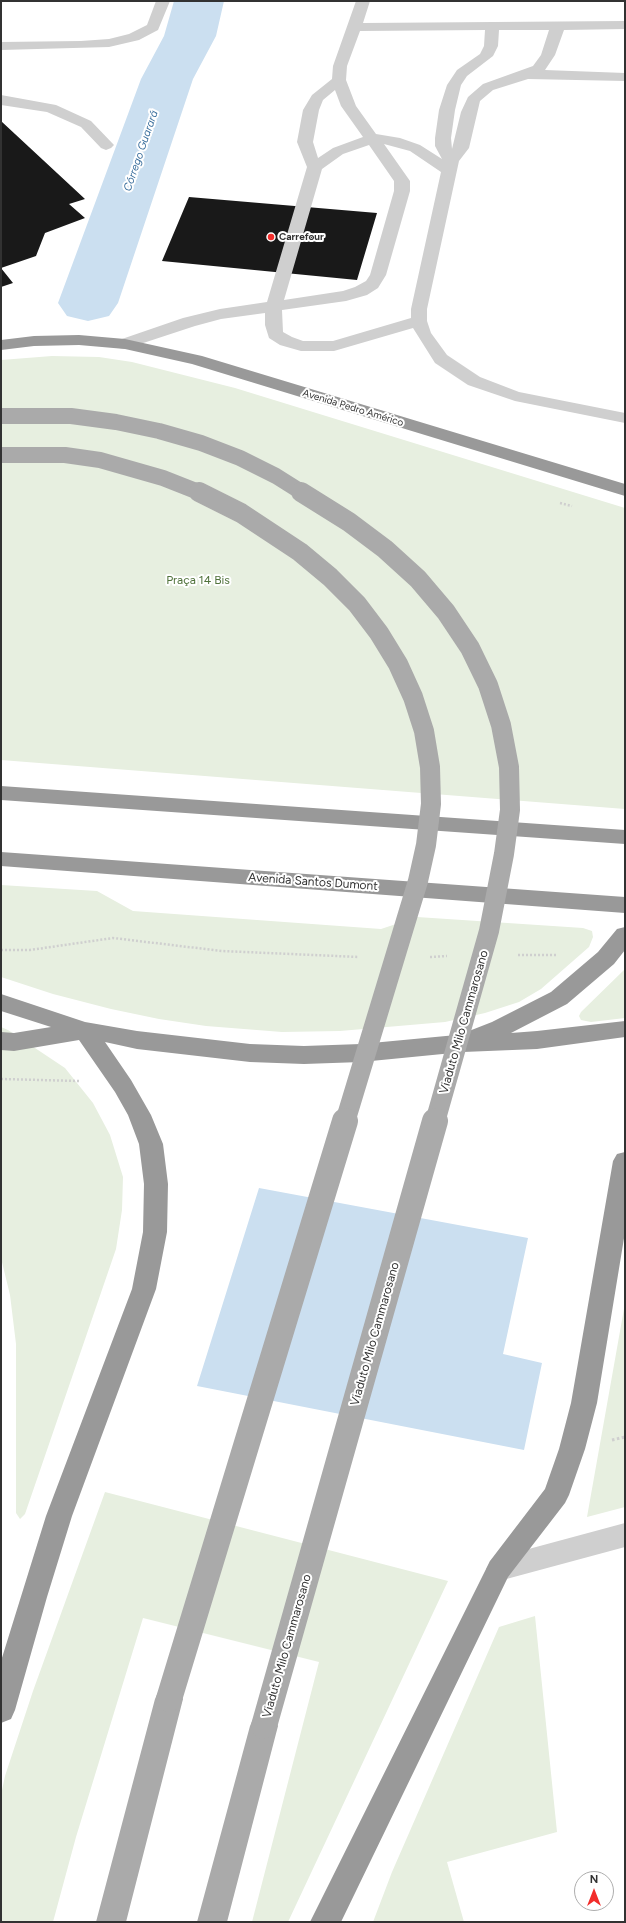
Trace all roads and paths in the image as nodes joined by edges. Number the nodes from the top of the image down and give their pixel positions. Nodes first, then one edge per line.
1 (162, 1) edge
2 (363, 1) edge
3 (625, 25) edge
4 (492, 26) junction
5 (558, 26) junction
6 (354, 27) junction
7 (1, 46) edge
8 (528, 74) junction
9 (625, 77) edge
10 (339, 80) junction
11 (1, 100) edge
12 (374, 138) junction
13 (106, 145) dead end
14 (450, 165) junction
15 (316, 166) junction
16 (274, 307) junction
17 (419, 321) junction
18 (125, 344) junction
19 (1, 345) edge
20 (1, 416) edge
21 (625, 418) edge
22 (1, 455) edge
23 (625, 490) edge
24 (1, 786) edge
25 (1, 792) edge
26 (30, 794) junction
27 (625, 837) edge
28 (1, 860) edge
29 (625, 905) edge
30 (625, 935) edge
31 (1, 950) edge
32 (518, 955) dead end
33 (448, 956) dead end
34 (362, 957) dead end
35 (424, 957) dead end
36 (606, 958) junction
37 (1, 1002) edge
38 (625, 1029) edge
39 (84, 1030) junction
40 (1, 1041) edge
41 (463, 1043) junction
42 (1, 1079) edge
43 (123, 1086) junction
44 (625, 1161) edge
45 (625, 1535) edge
46 (499, 1569) junction
47 (1, 1710) edge
48 (111, 1922) edge
49 (212, 1922) edge
50 (325, 1922) edge

1 - 7 street
2 - 6 street
3 - 5 street
4 - 5 street
4 - 6 street
4 - 14 street
5 - 8 street
6 - 10 street
8 - 9 street
8 - 14 street
10 - 12 street
10 - 15 street
11 - 13 street
12 - 14 street
12 - 15 street
12 - 16 street
14 - 17 street
15 - 16 street
16 - 17 street
16 - 18 street
17 - 21 street
18 - 19 highway, Avenida Pedro Américo
18 - 23 highway, Avenida Pedro Américo
20 - 49 main road, Viaduto Milo Cammarosano, bridge
22 - 48 main road, bridge
24 - 26 main road
25 - 26 highway
26 - 27 highway
28 - 29 highway, Avenida Santos Dumont
30 - 36 highway
31 - 34 path
32 - 36 path
33 - 35 path
36 - 41 highway
37 - 39 highway
38 - 41 highway
39 - 40 highway
39 - 41 highway
39 - 43 highway
42 - 43 path
43 - 47 highway
44 - 46 highway
45 - 46 street
46 - 50 highway

